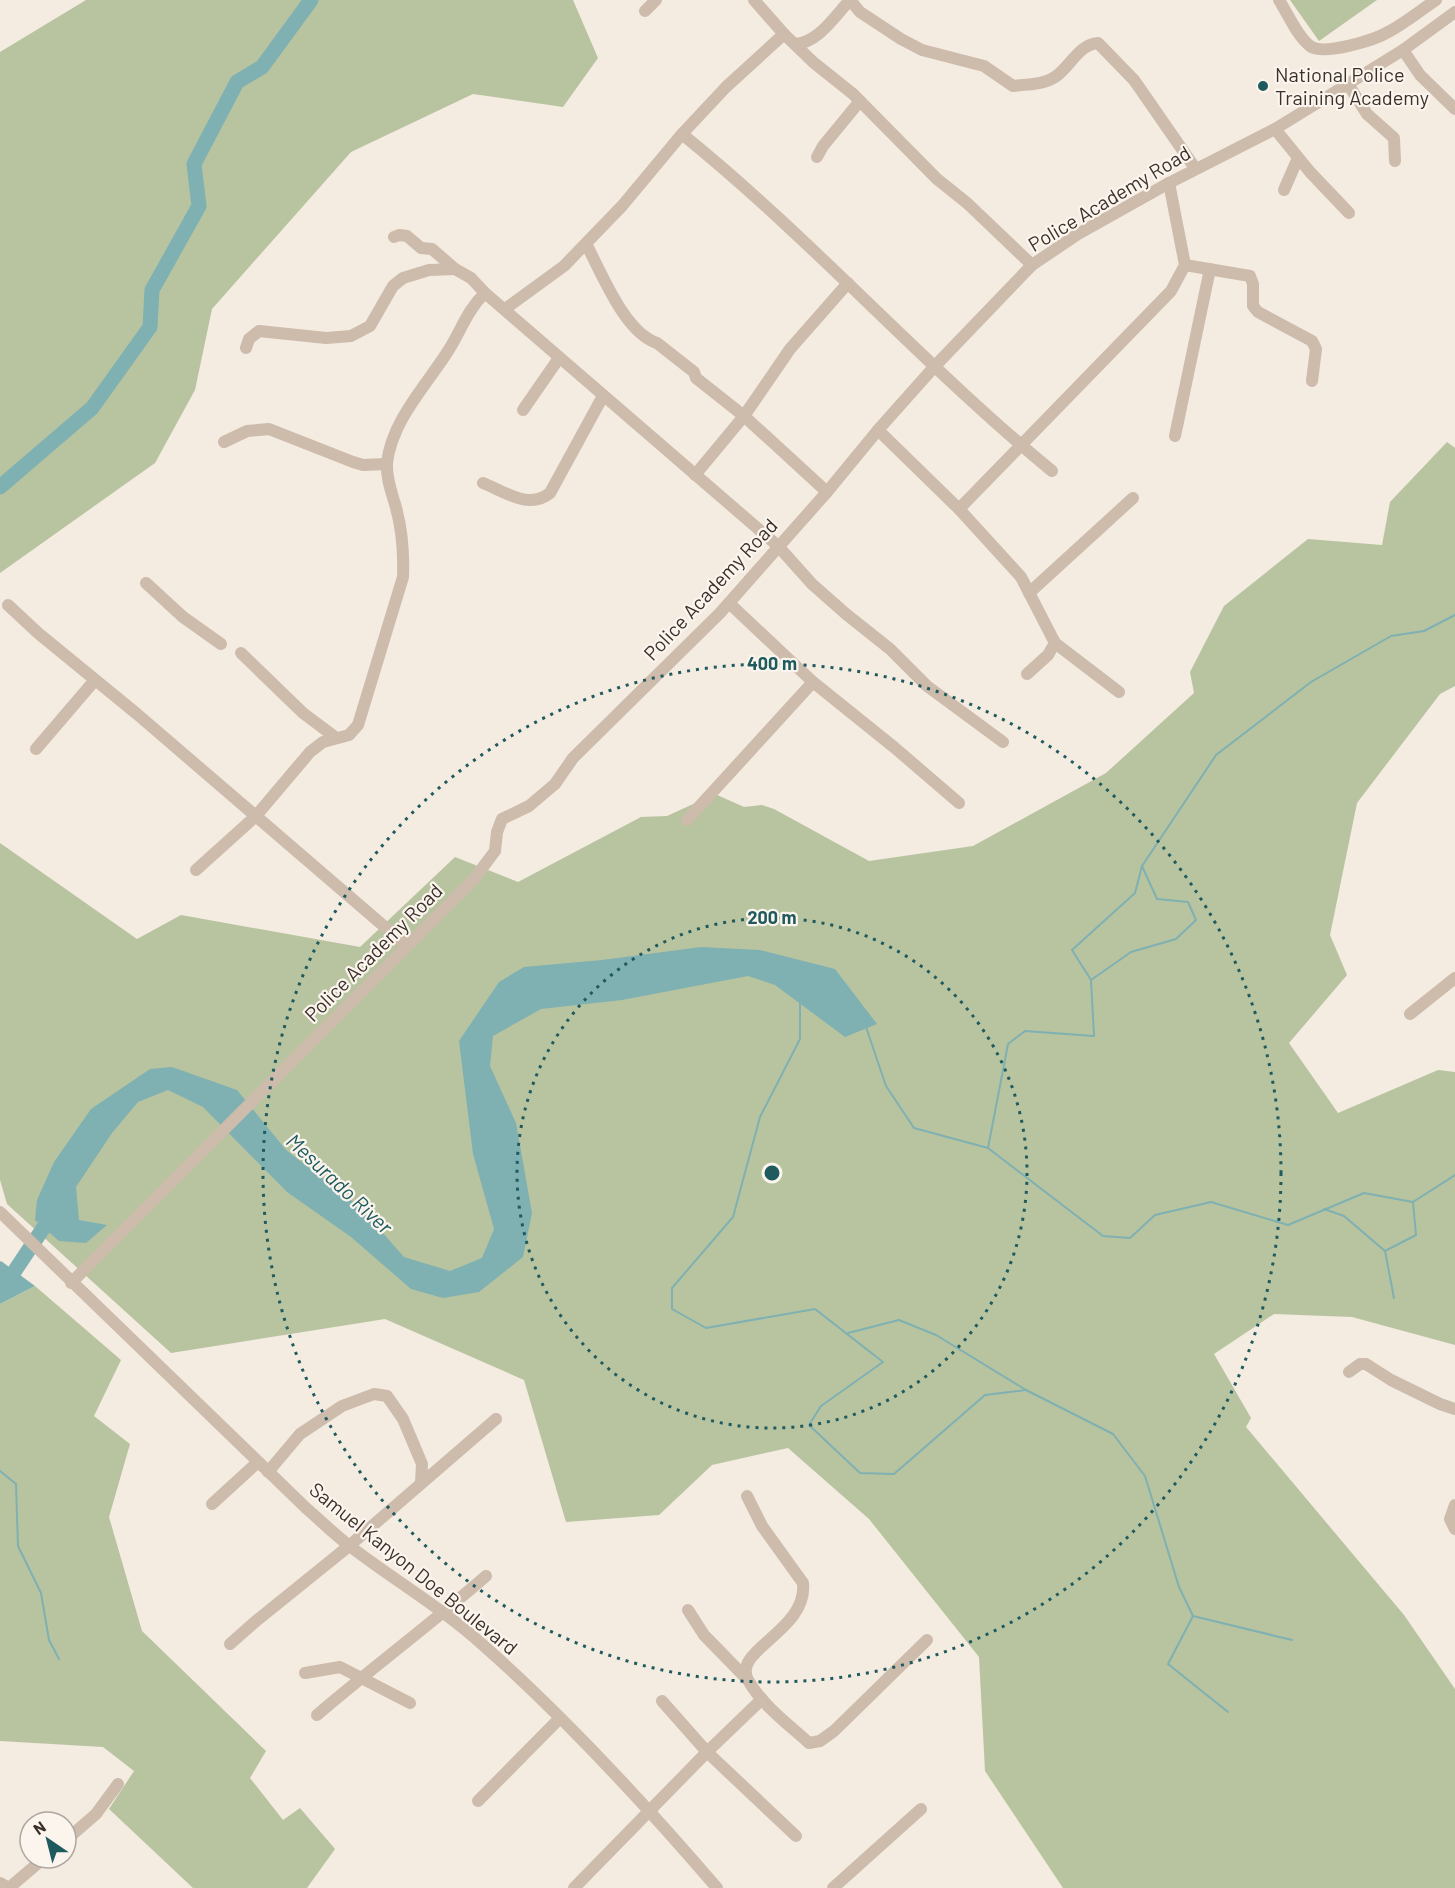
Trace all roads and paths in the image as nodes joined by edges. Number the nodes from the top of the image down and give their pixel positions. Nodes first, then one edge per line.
1 (656, 0) edge
2 (754, 0) edge
3 (850, 0) edge
4 (1279, 0) edge
5 (1436, 0) edge
6 (645, 10) dead end
7 (1455, 12) edge
8 (783, 34) junction
9 (795, 44) junction
10 (1403, 50) junction
11 (1348, 84) junction
12 (860, 101) junction
13 (1455, 109) edge
14 (1275, 129) junction
15 (682, 134) junction
16 (817, 156) dead end
17 (1298, 158) junction
18 (1395, 160) dead end
19 (1195, 168) junction
20 (1169, 183) junction
21 (1284, 190) dead end
22 (1349, 213) dead end
23 (394, 237) dead end
24 (586, 244) junction
25 (1032, 265) junction
26 (1185, 265) junction
27 (455, 269) junction
28 (1210, 269) junction
29 (848, 283) junction
30 (485, 293) junction
31 (505, 309) junction
32 (246, 348) dead end
33 (559, 358) junction
34 (935, 366) junction
35 (1312, 381) dead end
36 (603, 396) junction
37 (524, 410) dead end
38 (744, 416) junction
39 (878, 430) junction
40 (1175, 436) dead end
41 (224, 442) dead end
42 (1021, 446) junction
43 (387, 464) junction
44 (1052, 471) dead end
45 (695, 475) junction
46 (483, 483) dead end
47 (828, 492) junction
48 (1133, 498) dead end
49 (959, 509) junction
50 (778, 546) junction
51 (146, 583) dead end
52 (1029, 593) junction
53 (729, 603) junction
54 (8, 605) dead end
55 (1055, 643) junction
56 (222, 644) dead end
57 (241, 653) dead end
58 (1027, 674) dead end
59 (95, 680) junction
60 (813, 682) junction
61 (1119, 692) dead end
62 (335, 738) junction
63 (1003, 742) dead end
64 (36, 749) dead end
65 (959, 804) dead end
66 (256, 816) junction
67 (687, 820) dead end
68 (196, 870) dead end
69 (407, 946) junction
70 (1455, 978) edge
71 (1410, 1014) dead end
72 (3, 1215) edge
73 (71, 1283) junction
74 (1348, 1372) dead end
75 (1455, 1409) edge
76 (496, 1419) dead end
77 (258, 1462) junction
78 (268, 1472) junction
79 (421, 1483) junction
80 (747, 1496) dead end
81 (212, 1504) dead end
82 (1455, 1505) edge
83 (1455, 1529) edge
84 (349, 1546) junction
85 (486, 1576) dead end
86 (688, 1610) dead end
87 (444, 1613) junction
88 (927, 1640) dead end
89 (230, 1644) dead end
90 (305, 1673) dead end
91 (359, 1678) junction
92 (746, 1678) junction
93 (762, 1700) junction
94 (662, 1701) dead end
95 (410, 1703) dead end
96 (317, 1715) dead end
97 (560, 1718) junction
98 (707, 1752) junction
99 (118, 1784) dead end
100 (478, 1801) dead end
101 (921, 1809) dead end
102 (651, 1810) junction
103 (78, 1830) edge
104 (796, 1836) dead end
105 (30, 1870) edge
106 (0, 1883) edge
107 (574, 1888) edge
108 (717, 1888) edge
109 (833, 1888) edge

1 - 6 street
2 - 8 street
3 - 9 street
3 - 19 street
4 - 5 street
7 - 10 street, Police Academy Road
8 - 9 street
8 - 15 street
9 - 12 street
10 - 11 street, Police Academy Road
10 - 13 street
11 - 14 street, Police Academy Road
11 - 18 street
12 - 16 street
12 - 25 street
14 - 17 street
14 - 19 street, Police Academy Road
15 - 24 street
15 - 29 street
17 - 21 street
17 - 22 street
19 - 20 street, Police Academy Road
20 - 25 street, Police Academy Road
20 - 26 street
23 - 27 street
24 - 31 street
24 - 38 street
25 - 34 street, Police Academy Road
26 - 28 street
26 - 42 street
27 - 30 street
27 - 32 street
28 - 35 street
28 - 40 street
29 - 34 street
29 - 38 street
30 - 31 street
30 - 43 street
31 - 33 street
33 - 36 street
33 - 37 street
34 - 39 street, Police Academy Road
34 - 42 street
36 - 45 street
36 - 46 street
38 - 45 street
38 - 47 street
39 - 47 street, Police Academy Road
39 - 49 street
41 - 43 street
42 - 44 street
42 - 49 street
43 - 62 street
45 - 50 street
47 - 50 street, Police Academy Road
48 - 52 street
49 - 52 street
50 - 53 street, Police Academy Road
50 - 63 street
51 - 56 street
52 - 55 street
53 - 60 street
53 - 69 street, Police Academy Road
54 - 59 street
55 - 58 street
55 - 61 street
57 - 62 street
59 - 64 street
59 - 66 street
60 - 65 street
60 - 67 street
62 - 66 street
66 - 68 street
66 - 69 street
69 - 73 street, Police Academy Road
70 - 71 street
72 - 73 street, Samuel Kanyon Doe Boulevard
73 - 77 street, Samuel Kanyon Doe Boulevard
74 - 75 street
76 - 79 street
77 - 78 street, Samuel Kanyon Doe Boulevard
77 - 81 street
78 - 79 street
78 - 84 street, Samuel Kanyon Doe Boulevard
79 - 84 street
80 - 92 street
82 - 83 street
84 - 87 street, Samuel Kanyon Doe Boulevard
84 - 89 street
85 - 87 street
86 - 92 street
87 - 91 street
87 - 97 street, Samuel Kanyon Doe Boulevard
88 - 93 street
90 - 91 street
91 - 95 street
91 - 96 street
92 - 93 street
93 - 98 street
94 - 98 street
97 - 100 street
97 - 102 street, Samuel Kanyon Doe Boulevard
98 - 102 street
98 - 104 street
99 - 103 street
101 - 109 street
102 - 107 street
102 - 108 street, Samuel Kanyon Doe Boulevard
105 - 106 street

